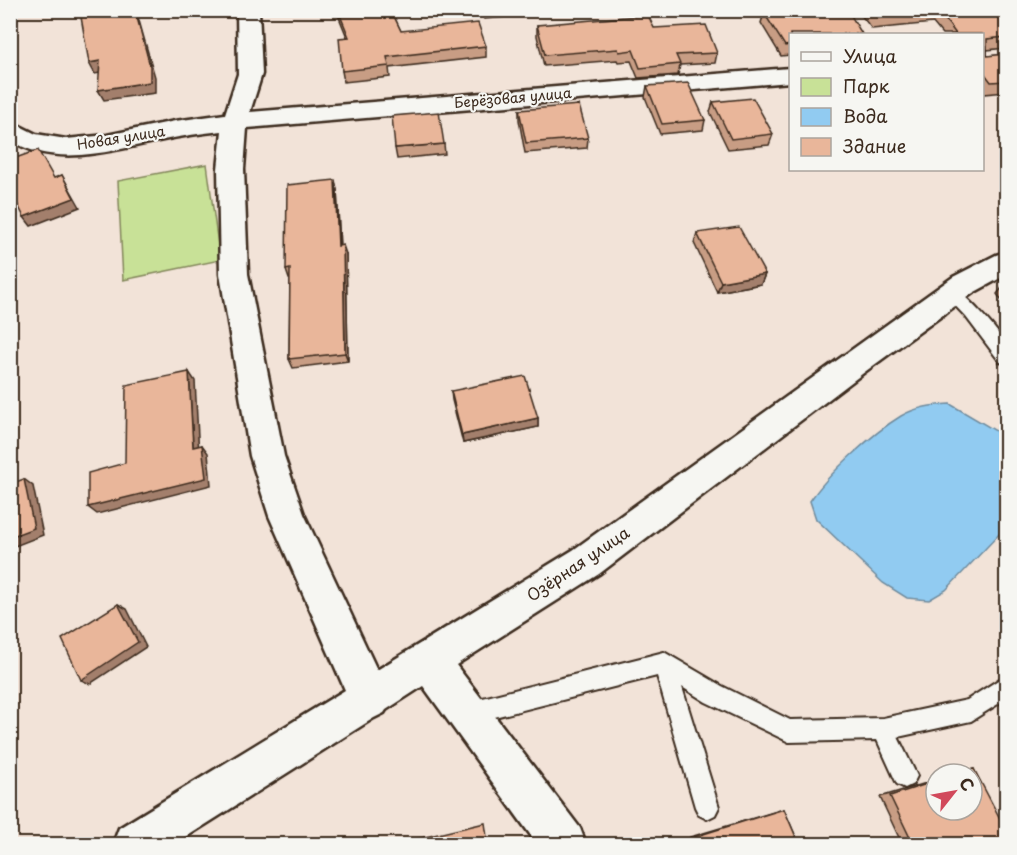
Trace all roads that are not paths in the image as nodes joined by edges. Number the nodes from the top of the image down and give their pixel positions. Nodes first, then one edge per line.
1 (248, 10) edge
2 (789, 75) edge
3 (235, 121) junction
4 (10, 129) edge
5 (1006, 262) edge
6 (951, 293) junction
7 (1006, 357) edge
8 (429, 662) junction
9 (664, 663) junction
10 (1006, 686) edge
11 (370, 699) junction
12 (467, 713) junction
13 (883, 729) junction
14 (905, 776) dead end
15 (707, 807) dead end
16 (135, 844) edge
17 (564, 844) edge

1 - 3 street
2 - 3 street, Берёзовая улица
3 - 4 street, Новая улица
3 - 11 street
5 - 6 street, Озёрная улица
6 - 7 lane
6 - 8 street, Озёрная улица
8 - 11 street, Озёрная улица
8 - 12 street
9 - 12 lane
9 - 13 lane
9 - 15 lane
10 - 13 lane
11 - 16 street, Озёрная улица
12 - 17 street
13 - 14 lane

